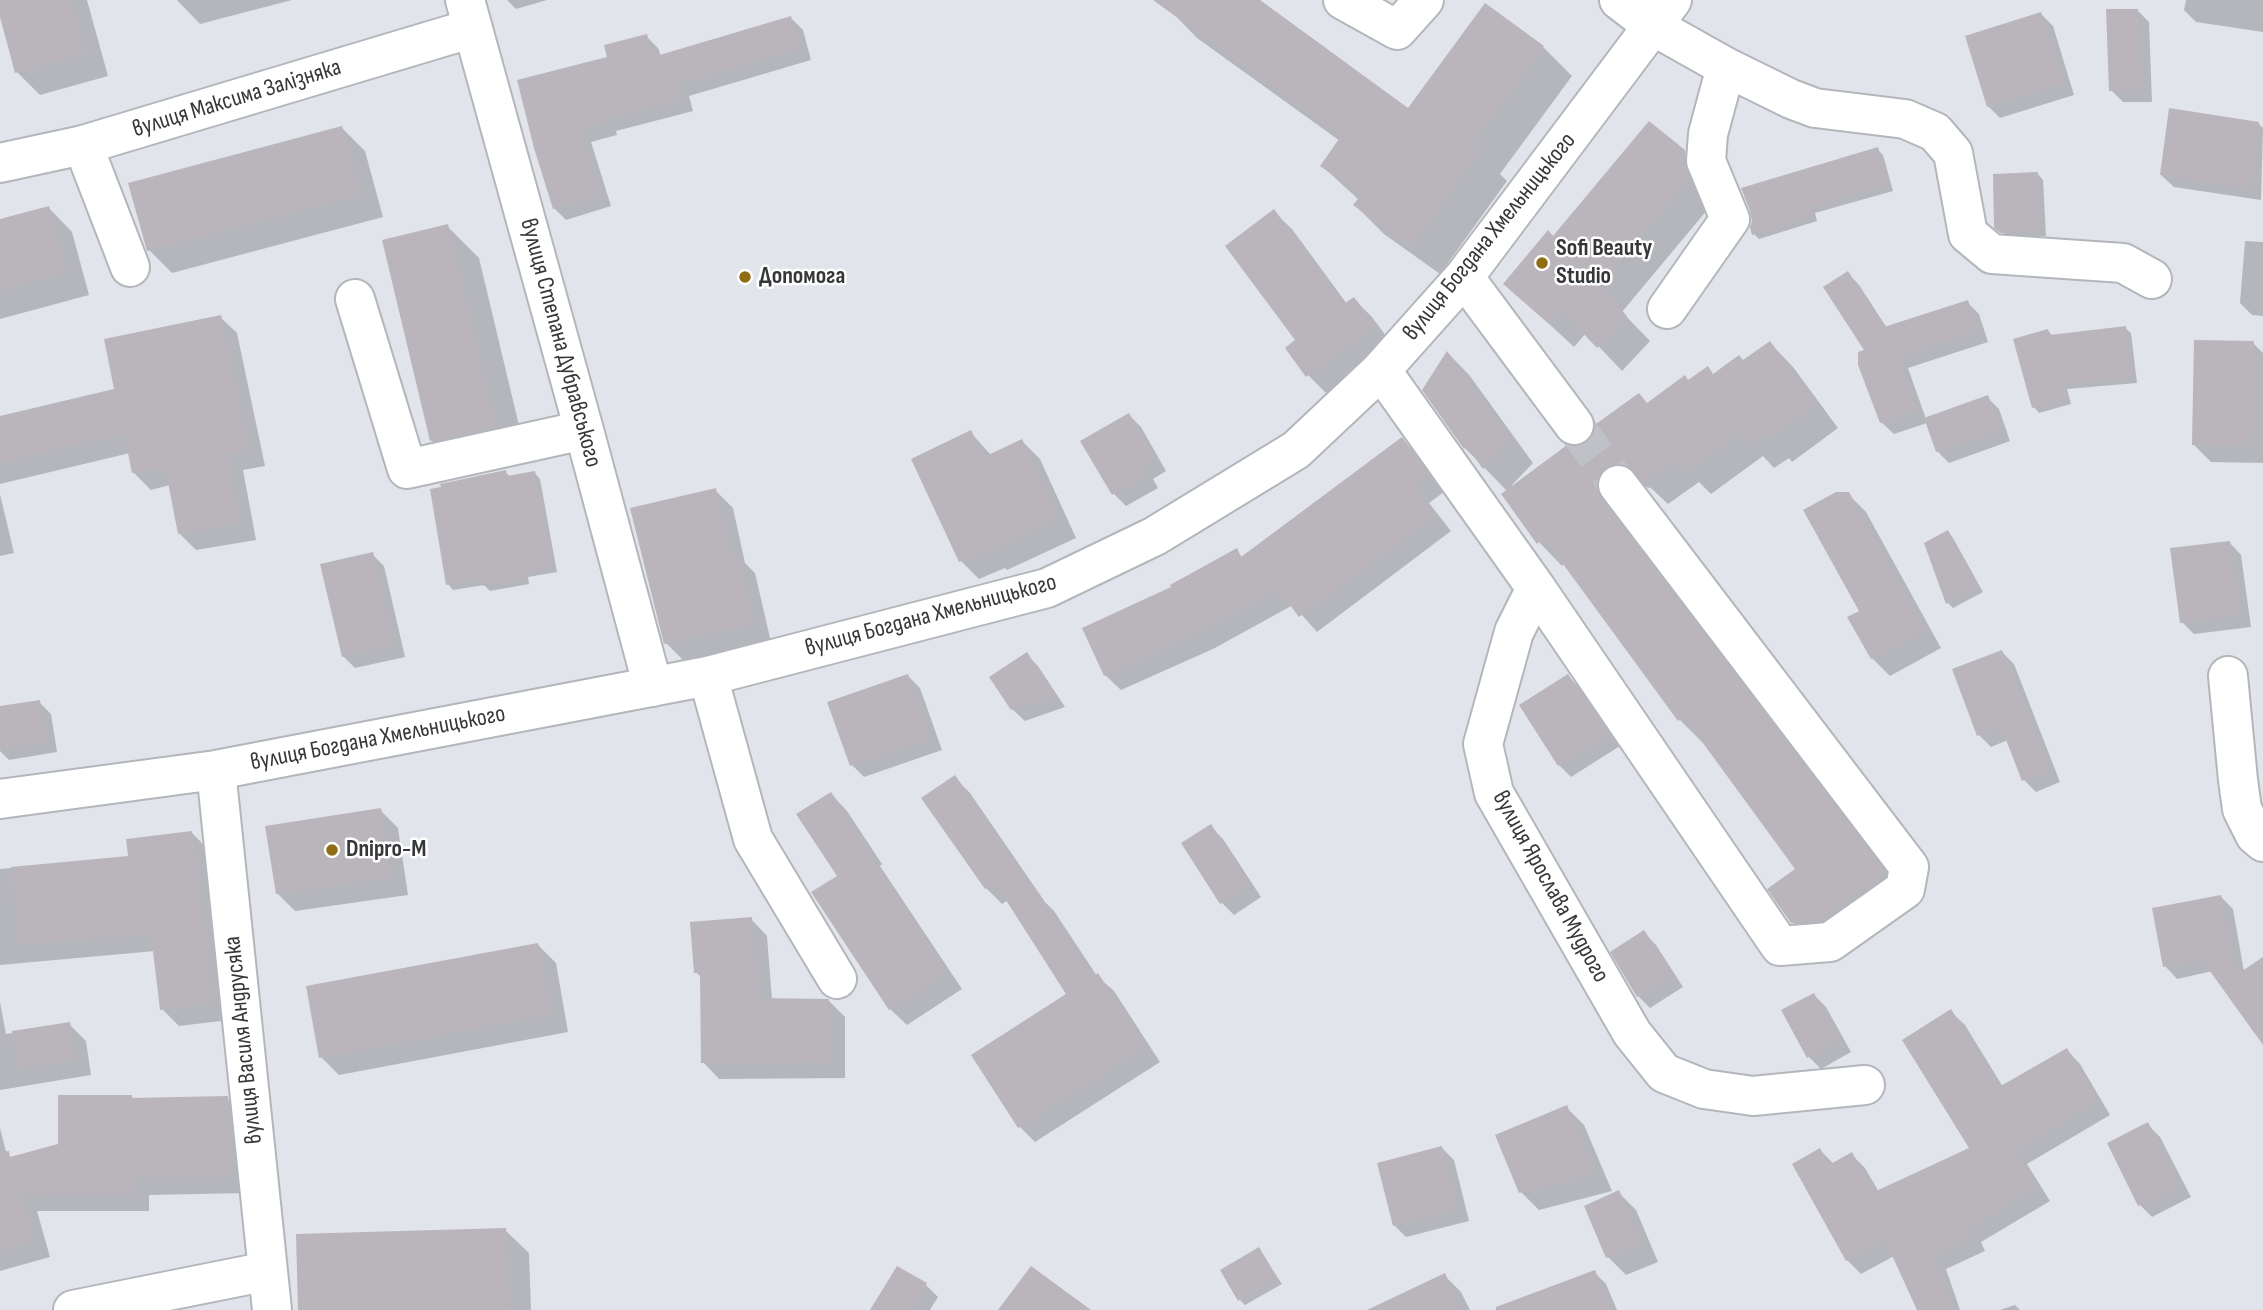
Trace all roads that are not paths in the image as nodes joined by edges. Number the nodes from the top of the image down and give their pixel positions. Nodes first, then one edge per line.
1 (1343, 0) edge
2 (1424, 0) edge
3 (1619, 0) edge
4 (1663, 13) edge
5 (469, 14) edge
6 (1726, 67) junction
7 (83, 145) junction
8 (0, 163) edge
9 (130, 267) dead end
10 (1464, 277) junction
11 (2152, 279) dead end
12 (355, 299) dead end
13 (1667, 309) dead end
14 (1381, 370) junction
15 (1574, 425) tunnel mouth
16 (584, 430) junction
17 (1618, 485) tunnel mouth
18 (1536, 588) junction
19 (708, 676) junction
20 (2228, 676) dead end
21 (653, 687) junction
22 (216, 770) junction
23 (0, 799) edge
24 (2263, 842) edge
25 (837, 979) dead end
26 (1865, 1085) dead end
27 (268, 1271) junction
28 (73, 1310) edge
29 (272, 1310) edge

1 - 2 street
3 - 4 street
4 - 6 street
4 - 10 street, вулиця Богдана Хмельницького
5 - 7 street, вулиця Максима Залізняка
5 - 16 street, вулиця Степана Дубравського
6 - 11 street
6 - 13 street
7 - 8 street, вулиця Максима Залізняка
7 - 9 street
10 - 14 street, вулиця Богдана Хмельницького
10 - 15 street
12 - 16 street
14 - 18 street
14 - 19 street, вулиця Богдана Хмельницького
16 - 21 street, вулиця Степана Дубравського
17 - 18 street
18 - 26 street, вулиця Ярослава Мудрого
19 - 21 street, вулиця Богдана Хмельницького
19 - 25 street
20 - 24 street
21 - 22 street, вулиця Богдана Хмельницького
22 - 23 street, вулиця Богдана Хмельницького
22 - 27 street, вулиця Василя Андрусяка
27 - 28 street
27 - 29 street, вулиця Василя Андрусяка

